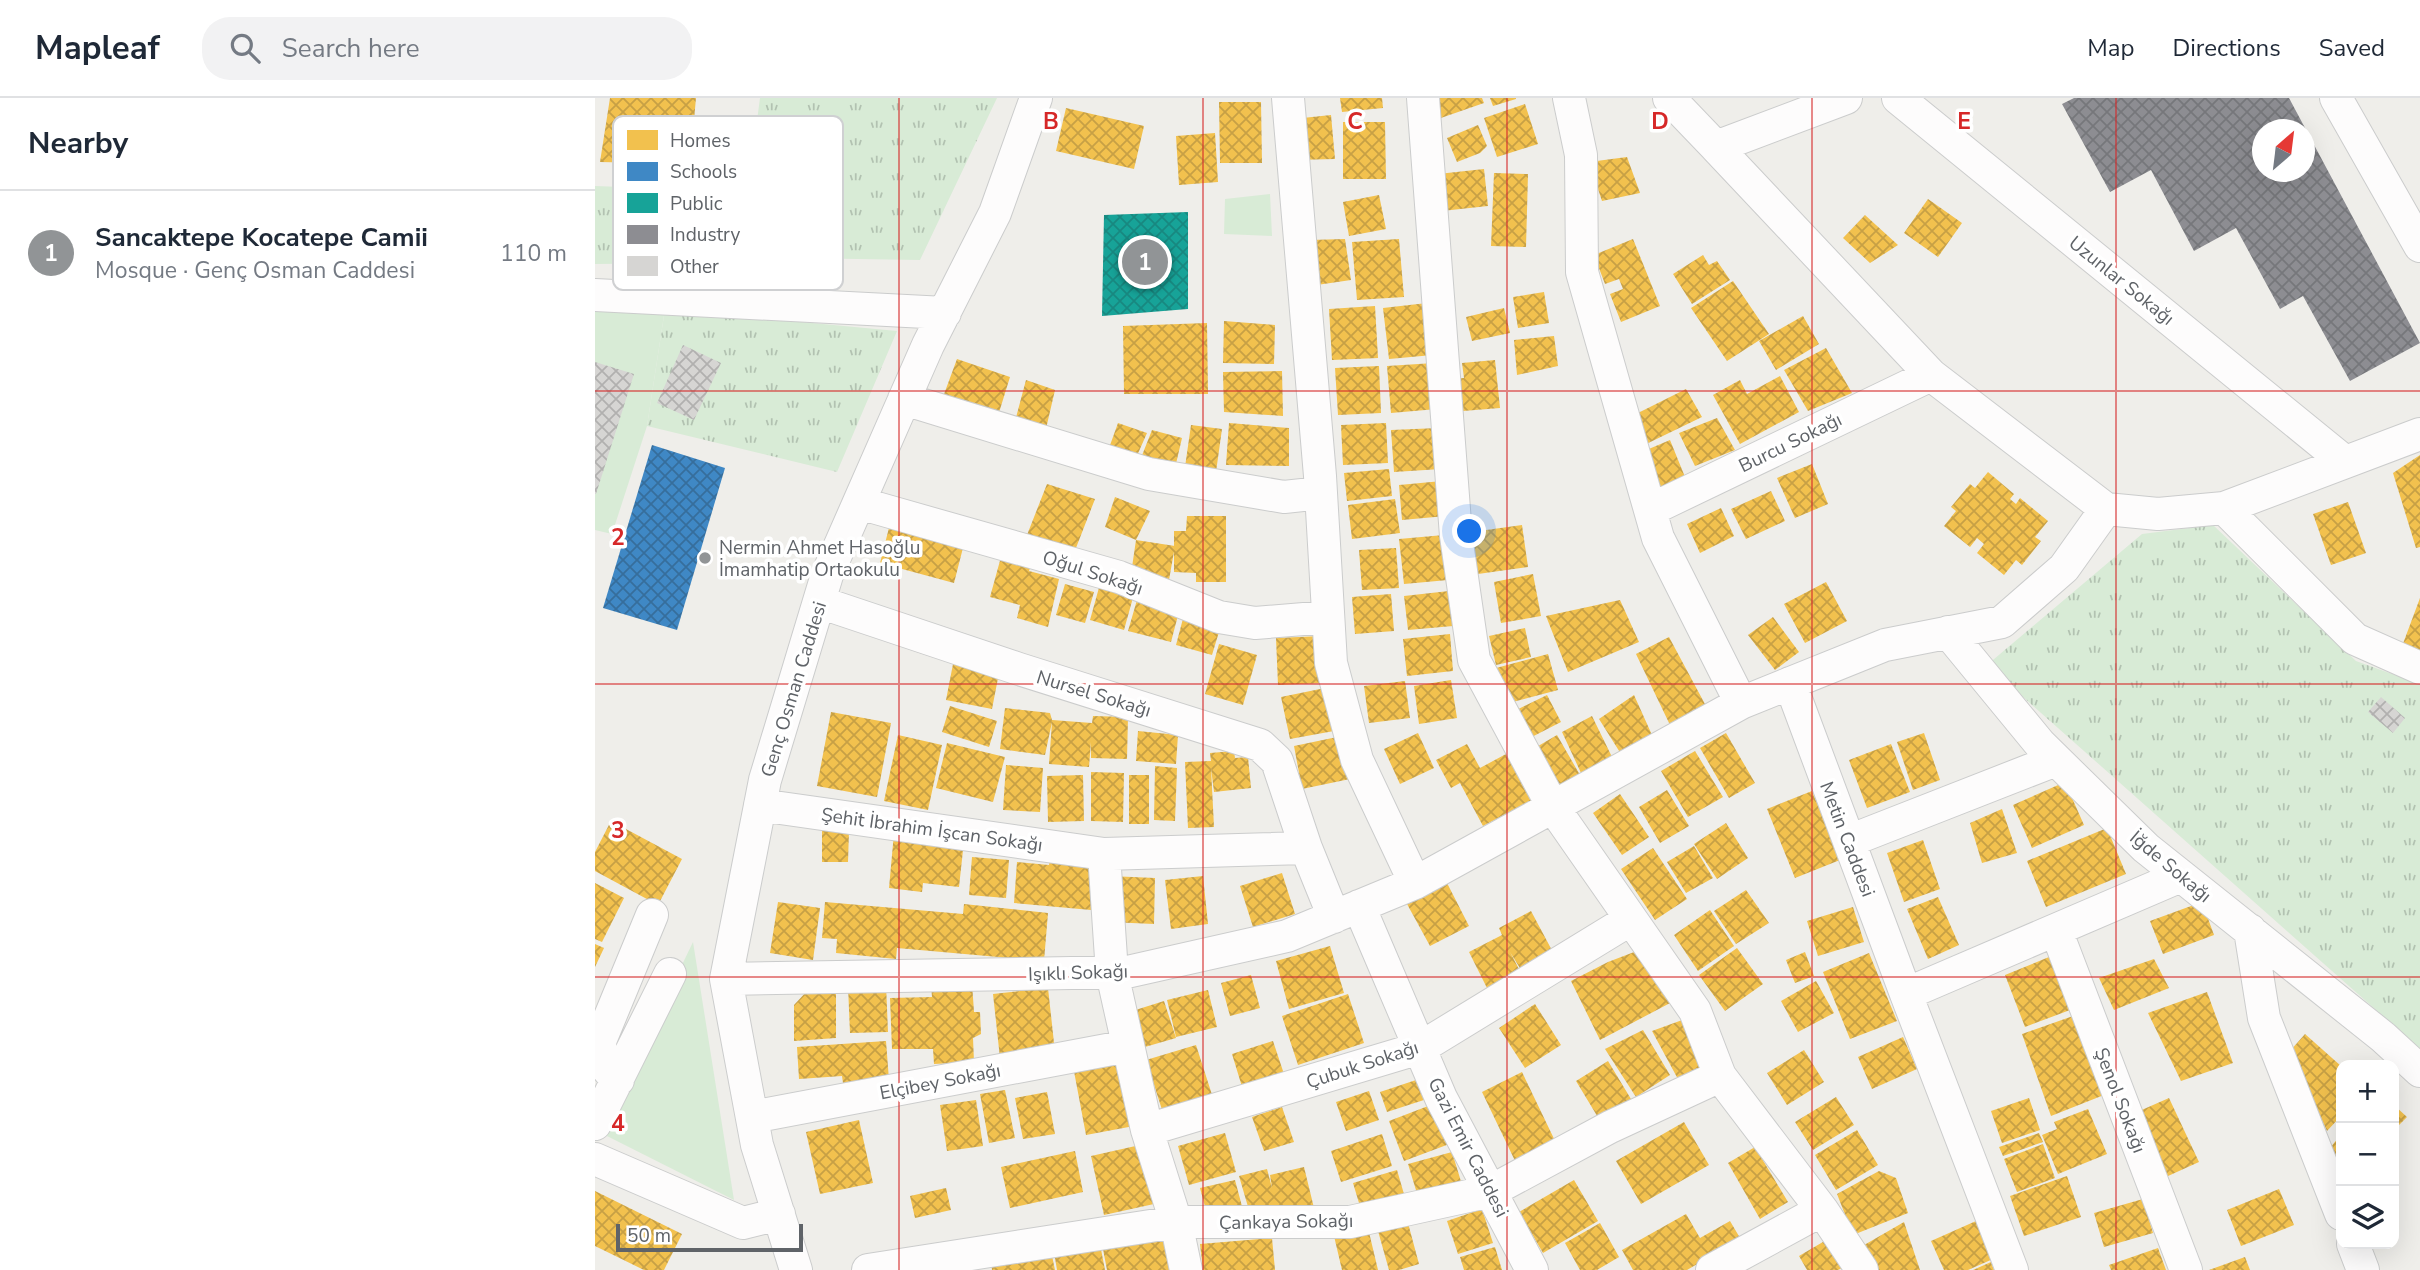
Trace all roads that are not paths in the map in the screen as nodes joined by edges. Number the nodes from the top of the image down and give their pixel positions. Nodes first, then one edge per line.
1 (1035, 98) edge
2 (1288, 98) edge
3 (1423, 98) edge
4 (1569, 98) edge
5 (1669, 98) edge
6 (1846, 98) edge
7 (1898, 98) edge
8 (2336, 98) edge
9 (1716, 147) junction
10 (2420, 246) edge
11 (595, 295) edge
12 (945, 313) junction
13 (1931, 375) junction
14 (904, 399) junction
15 (2420, 434) edge
16 (2345, 462) junction
17 (1321, 493) junction
18 (859, 502) junction
19 (2224, 508) junction
20 (2106, 509) junction
21 (1650, 510) junction
22 (819, 602) junction
23 (1328, 617) junction
24 (1948, 632) junction
25 (2420, 667) edge
26 (1790, 683) junction
27 (1741, 703) junction
28 (2056, 760) junction
29 (760, 804) junction
30 (1553, 807) junction
31 (1849, 841) junction
32 (1306, 848) junction
33 (1104, 854) junction
34 (2181, 876) junction
35 (1415, 883) junction
36 (1347, 912) junction
37 (652, 915) dead end
38 (1631, 919) junction
39 (2056, 930) junction
40 (2250, 930) junction
41 (1112, 972) junction
42 (670, 974) dead end
43 (726, 979) junction
44 (1906, 994) junction
45 (1128, 1046) junction
46 (1420, 1048) junction
47 (2420, 1071) edge
48 (1720, 1076) junction
49 (618, 1080) junction
50 (752, 1117) junction
51 (595, 1124) edge
52 (1147, 1130) junction
53 (595, 1159) edge
54 (1491, 1191) junction
55 (2336, 1201) edge
56 (1822, 1210) junction
57 (779, 1214) junction
58 (1175, 1222) junction
59 (2355, 1249) edge
60 (796, 1270) edge
61 (868, 1270) edge
62 (1186, 1270) edge
63 (1532, 1270) edge
64 (1712, 1270) edge
65 (1862, 1270) edge
66 (2012, 1270) edge
67 (2186, 1270) edge
68 (2363, 1270) edge

1 - 12 street, Genç Osman Caddesi
2 - 17 street
3 - 30 street
4 - 21 street
5 - 9 street
6 - 9 street
7 - 16 street, Uzunlar Sokağı
8 - 10 street
9 - 13 street
11 - 12 street
12 - 14 street, Genç Osman Caddesi
13 - 20 street
13 - 21 street, Burcu Sokağı
14 - 17 street
14 - 18 street, Genç Osman Caddesi
15 - 16 street
16 - 19 street
17 - 23 street
18 - 22 street, Genç Osman Caddesi
18 - 23 street, Oğul Sokağı
19 - 20 street
19 - 25 street
20 - 24 street, Işıklı Sokağı
21 - 27 street
22 - 29 street, Genç Osman Caddesi
22 - 32 street, Nursel Sokağı
23 - 35 street
24 - 26 street, Işıklı Sokağı
24 - 28 street, İğde Sokağı
26 - 27 street, Işıklı Sokağı
26 - 31 street, Metin Caddesi
27 - 30 street, Işıklı Sokağı
28 - 31 street
28 - 34 street, İğde Sokağı
29 - 33 street, Şehit İbrahim İşcan Sokağı
29 - 43 street, Genç Osman Caddesi
30 - 35 street, Işıklı Sokağı
30 - 38 street
31 - 44 street, Metin Caddesi
32 - 33 street, Şehit İbrahim İşcan Sokağı
32 - 36 street, Nursel Sokağı
33 - 41 street
34 - 39 street
34 - 40 street, İğde Sokağı
35 - 36 street, Işıklı Sokağı
36 - 41 street, Işıklı Sokağı
36 - 46 street, Gazi Emir Caddesi
37 - 49 street
38 - 46 street, Çubuk Sokağı
38 - 48 street
39 - 44 street
39 - 67 street, Şenol Sokağı
40 - 47 street, İğde Sokağı
40 - 55 street
41 - 43 street, Işıklı Sokağı
41 - 45 street
42 - 49 street
43 - 50 street, Genç Osman Caddesi
44 - 66 street, Metin Caddesi
45 - 50 street, Elçibey Sokağı
45 - 52 street
46 - 52 street, Çubuk Sokağı
46 - 54 street, Gazi Emir Caddesi
48 - 54 street, Çankaya Sokağı
48 - 56 street
49 - 51 street
50 - 57 street, Genç Osman Caddesi
52 - 58 street
53 - 57 street
54 - 58 street, Çankaya Sokağı
54 - 63 street, Gazi Emir Caddesi
56 - 64 street
56 - 65 street
57 - 60 street, Genç Osman Caddesi
58 - 61 street, Çankaya Sokağı
58 - 62 street
59 - 68 street

